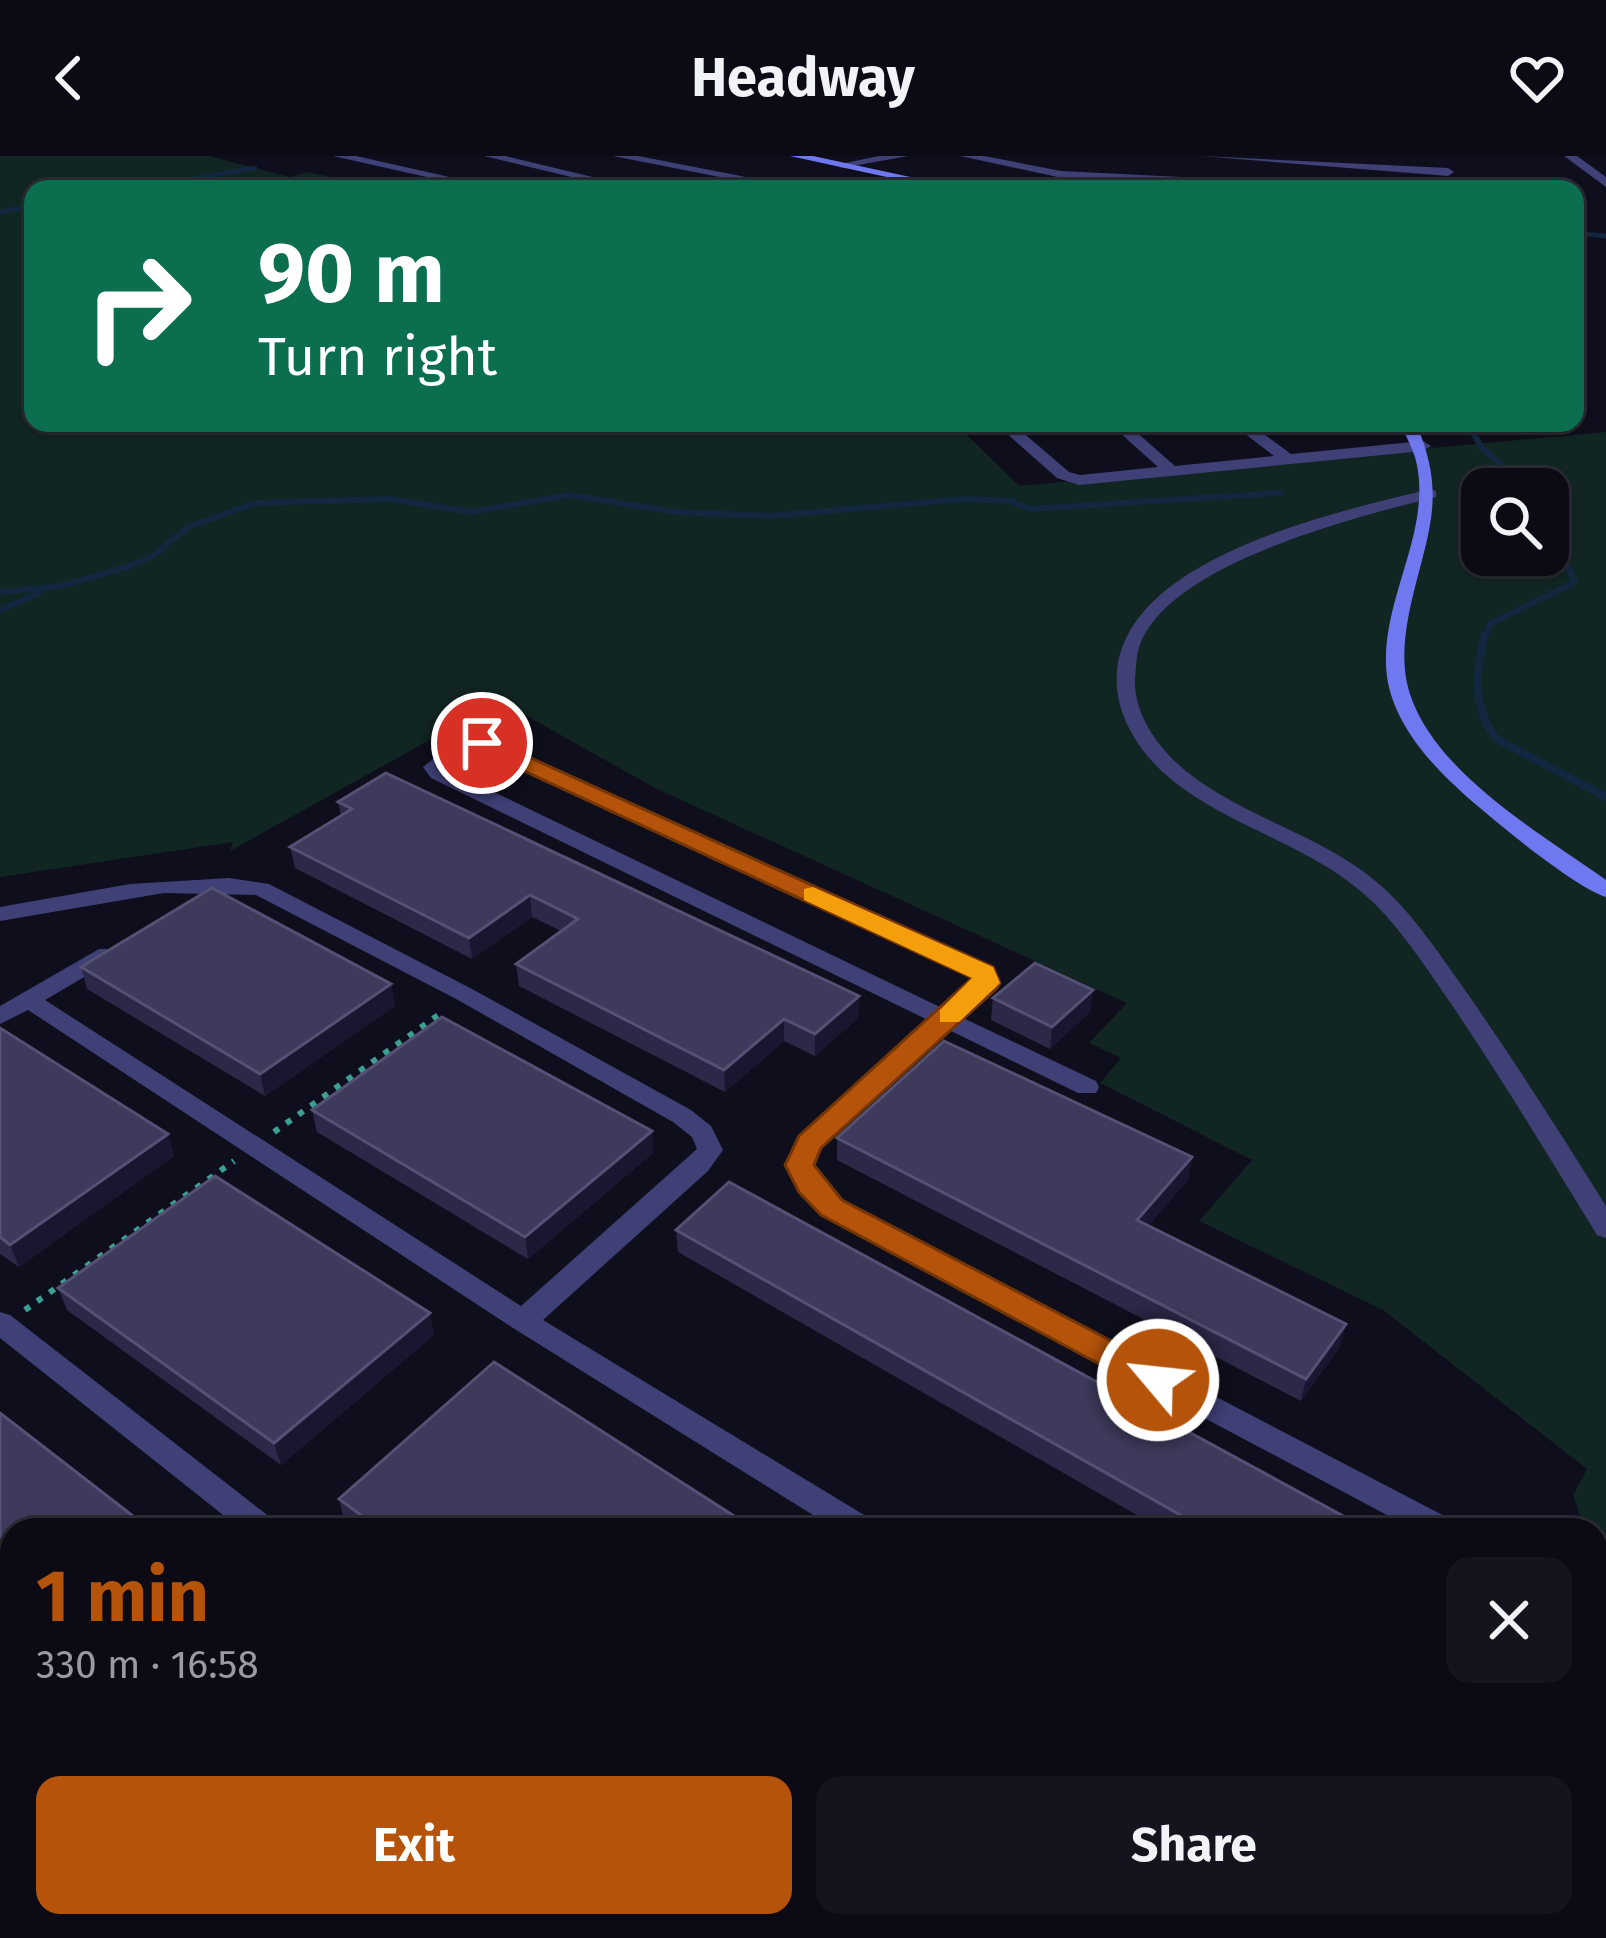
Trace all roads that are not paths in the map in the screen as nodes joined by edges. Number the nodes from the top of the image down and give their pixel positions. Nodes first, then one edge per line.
1 (339, 156) edge
2 (490, 156) edge
3 (619, 156) edge
4 (670, 156) edge
5 (796, 156) edge
6 (902, 156) edge
7 (966, 156) edge
8 (1207, 156) edge
9 (1455, 156) edge
10 (1570, 156) edge
11 (1274, 158) edge
12 (655, 163) junction
13 (842, 165) junction
14 (1448, 172) junction
15 (1062, 174) junction
16 (454, 180) edge
17 (583, 180) edge
18 (619, 180) edge
19 (751, 180) edge
20 (916, 180) edge
21 (1090, 180) edge
22 (1164, 180) edge
23 (1446, 180) edge
24 (1606, 183) edge
25 (1013, 432) edge
26 (1128, 432) edge
27 (1251, 432) edge
28 (1414, 432) edge
29 (1423, 446) junction
30 (1289, 460) junction
31 (1172, 471) junction
32 (1430, 494) junction
33 (229, 883) junction
34 (1606, 890) edge
35 (189, 906) edge
36 (0, 914) edge
37 (129, 942) edge
38 (28, 1000) junction
39 (0, 1016) edge
40 (946, 1019) junction
41 (1087, 1087) dead end
42 (1606, 1228) edge
43 (523, 1321) junction
44 (0, 1323) edge
45 (249, 1518) edge
46 (843, 1518) edge
47 (1420, 1518) edge

1 - 16 street
2 - 17 street
3 - 12 street
4 - 12 street
5 - 13 street
6 - 13 street
7 - 15 street
8 - 11 street
9 - 14 street
10 - 24 street
11 - 14 street
12 - 18 street
12 - 19 street
13 - 20 street
14 - 23 street
15 - 21 street
15 - 22 street
25 - 31 street
26 - 31 street
27 - 30 street
28 - 29 street
29 - 30 street
29 - 32 street
30 - 31 street
32 - 34 street
32 - 42 street
33 - 35 street
33 - 36 street
33 - 43 street
37 - 38 street
38 - 39 street
38 - 43 street
40 - 40 street
40 - 41 street
40 - 47 street
43 - 46 street
44 - 45 street

